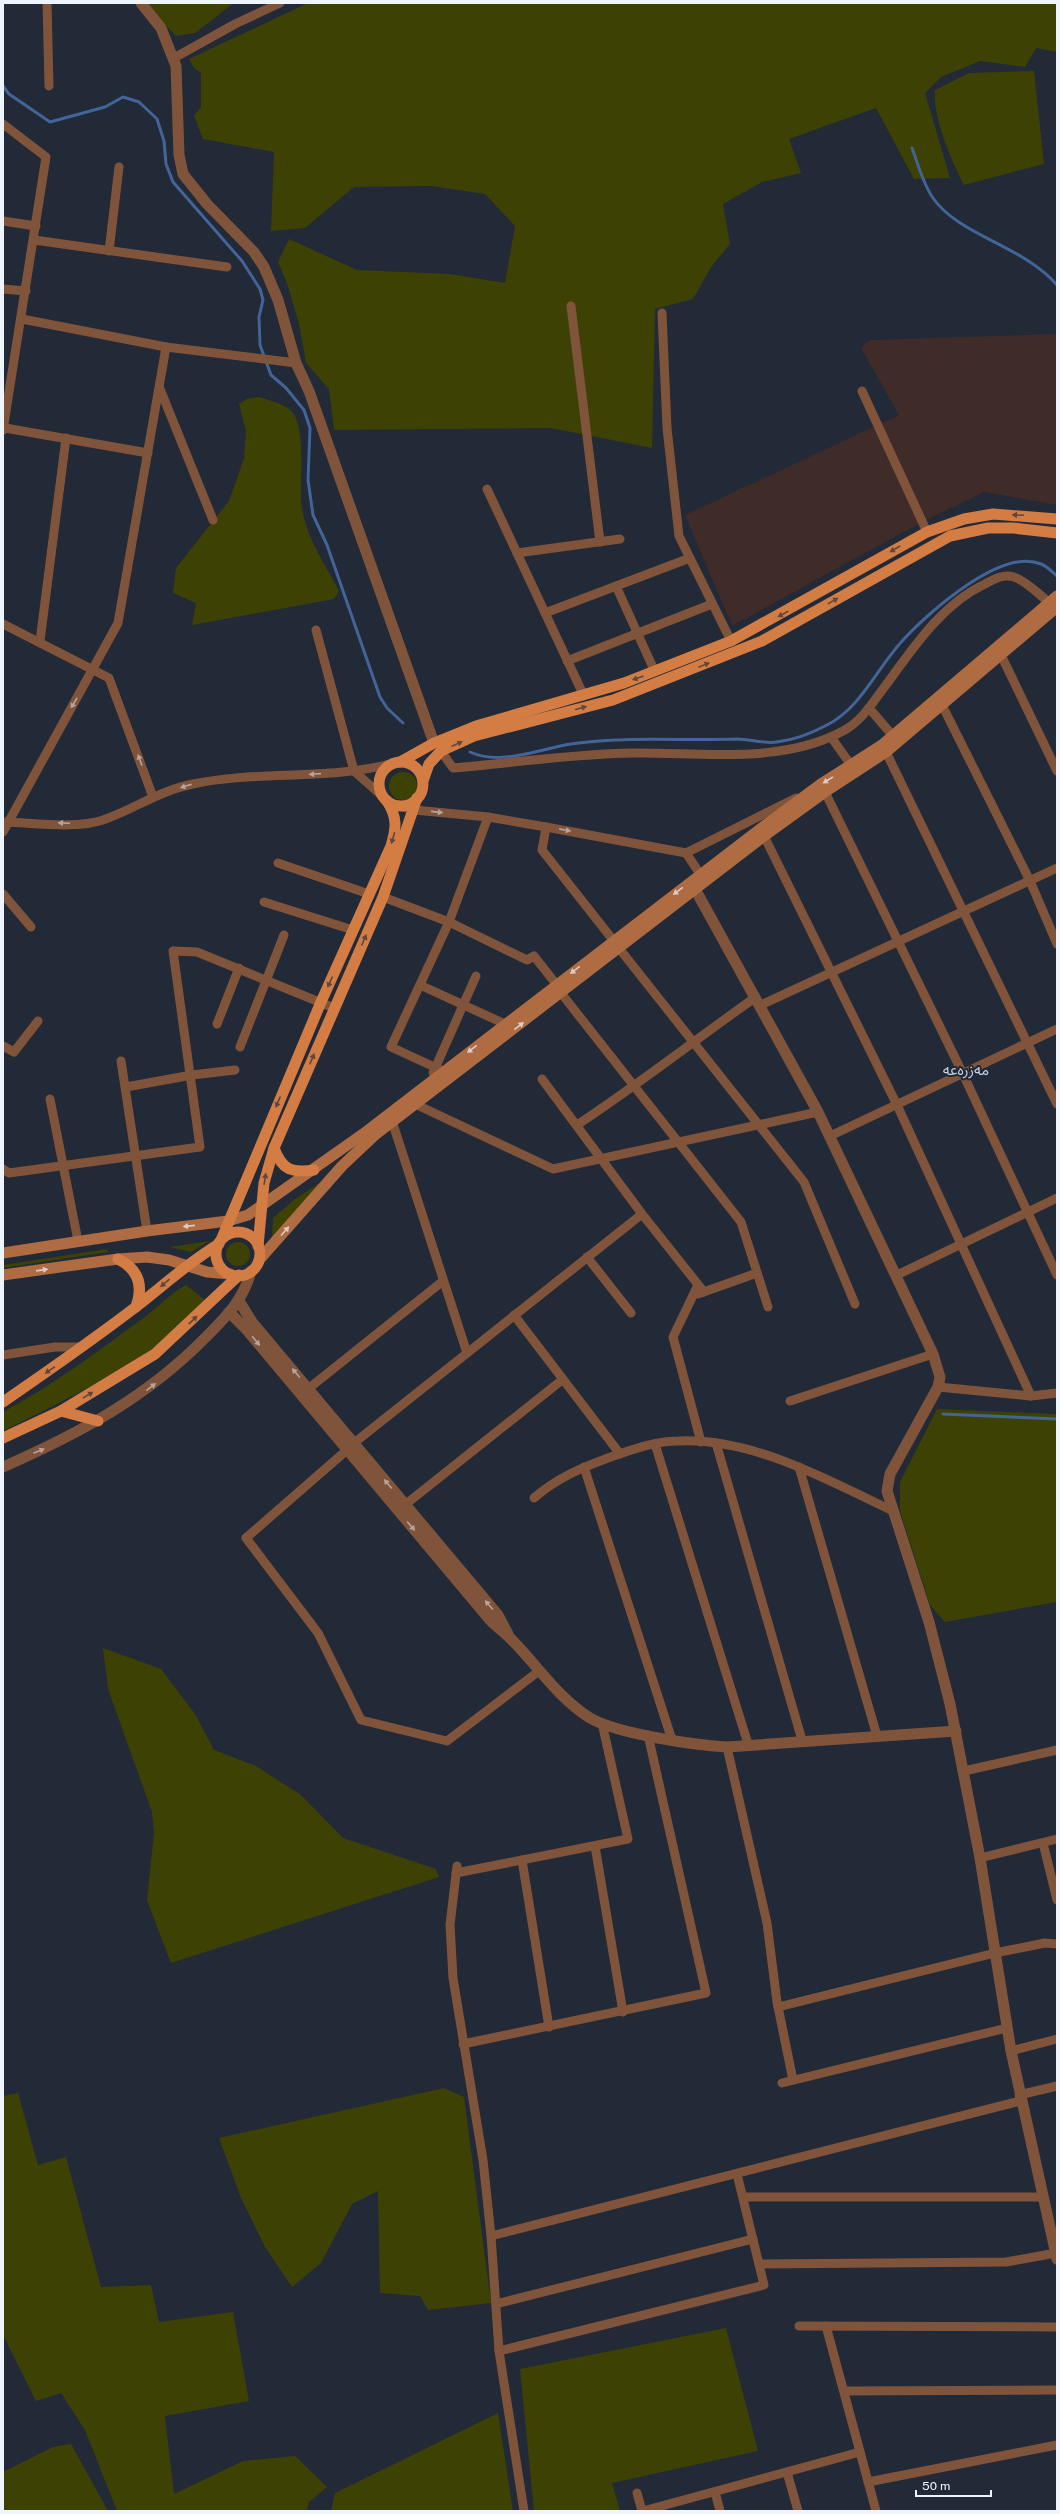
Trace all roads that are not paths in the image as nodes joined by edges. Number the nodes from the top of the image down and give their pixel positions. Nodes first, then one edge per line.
1 (47, 3) edge
2 (141, 3) edge
3 (280, 3) edge
4 (174, 58) junction
5 (49, 86) dead end
6 (3, 124) edge
7 (119, 167) dead end
8 (3, 220) edge
9 (36, 226) junction
10 (34, 240) junction
11 (109, 251) junction
12 (227, 268) dead end
13 (3, 289) edge
14 (26, 291) junction
15 (571, 306) dead end
16 (662, 313) dead end
17 (22, 319) junction
18 (166, 347) junction
19 (296, 362) junction
20 (160, 389) junction
21 (862, 391) dead end
22 (4, 429) edge
23 (66, 438) junction
24 (148, 453) junction
25 (487, 489) dead end
26 (1057, 519) edge
27 (213, 520) dead end
28 (926, 532) junction
29 (1057, 533) edge
30 (620, 539) dead end
31 (600, 542) junction
32 (517, 554) junction
33 (690, 558) junction
34 (616, 586) junction
35 (712, 604) junction
36 (1055, 604) edge
37 (545, 614) junction
38 (3, 624) edge
39 (316, 630) dead end
40 (637, 633) junction
41 (40, 641) junction
42 (731, 641) junction
43 (1001, 655) junction
44 (568, 661) junction
45 (94, 670) junction
46 (654, 672) junction
47 (584, 696) junction
48 (942, 705) junction
49 (869, 708) junction
50 (893, 736) junction
51 (831, 737) junction
52 (437, 747) junction
53 (886, 752) junction
54 (397, 763) junction
55 (851, 765) junction
56 (354, 771) junction
57 (1057, 771) edge
58 (423, 781) junction
59 (820, 790) junction
60 (153, 797) junction
61 (385, 798) junction
62 (417, 798) junction
63 (398, 806) junction
64 (414, 810) junction
65 (488, 817) junction
66 (7, 822) edge
67 (546, 827) junction
68 (3, 832) edge
69 (764, 836) junction
70 (686, 853) junction
71 (278, 863) dead end
72 (1057, 868) edge
73 (700, 874) junction
74 (1030, 881) junction
75 (695, 889) junction
76 (3, 894) edge
77 (369, 894) junction
78 (383, 897) junction
79 (264, 902) dead end
80 (964, 910) junction
81 (449, 922) junction
82 (31, 927) dead end
83 (353, 930) junction
84 (284, 935) dead end
85 (899, 942) junction
86 (616, 944) junction
87 (1057, 944) edge
88 (239, 968) junction
89 (832, 973) junction
90 (476, 976) dead end
91 (267, 980) junction
92 (420, 985) junction
93 (558, 989) junction
94 (758, 1001) junction
95 (321, 1002) junction
96 (464, 1005) junction
97 (334, 1008) junction
98 (38, 1021) dead end
99 (218, 1024) dead end
100 (505, 1024) junction
101 (1057, 1029) edge
102 (693, 1041) junction
103 (1029, 1044) junction
104 (3, 1046) edge
105 (240, 1047) dead end
106 (121, 1061) dead end
107 (235, 1070) dead end
108 (439, 1070) junction
109 (963, 1074) junction
110 (192, 1075) junction
111 (542, 1079) dead end
112 (636, 1086) junction
113 (126, 1087) junction
114 (50, 1099) dead end
115 (415, 1104) junction
116 (1057, 1104) edge
117 (898, 1105) junction
118 (818, 1112) junction
119 (392, 1122) junction
120 (577, 1125) junction
121 (758, 1125) junction
122 (830, 1136) junction
123 (678, 1142) junction
124 (274, 1148) junction
125 (136, 1155) junction
126 (601, 1159) junction
127 (62, 1165) junction
128 (3, 1169) edge
129 (314, 1170) junction
130 (1057, 1198) edge
131 (261, 1207) junction
132 (1029, 1211) junction
133 (642, 1214) junction
134 (228, 1221) junction
135 (146, 1231) junction
136 (78, 1241) junction
137 (220, 1241) junction
138 (962, 1243) junction
139 (258, 1246) junction
140 (6, 1250) edge
141 (587, 1257) junction
142 (118, 1259) junction
143 (259, 1260) junction
144 (186, 1265) junction
145 (251, 1271) junction
146 (757, 1273) junction
147 (3, 1275) edge
148 (235, 1275) junction
149 (897, 1275) junction
150 (1057, 1275) edge
151 (443, 1281) junction
152 (701, 1289) junction
153 (239, 1301) junction
154 (855, 1304) dead end
155 (136, 1307) junction
156 (768, 1307) dead end
157 (229, 1312) junction
158 (631, 1313) dead end
159 (514, 1315) junction
160 (80, 1347) junction
161 (466, 1353) junction
162 (933, 1354) junction
163 (3, 1355) edge
164 (562, 1380) junction
165 (938, 1387) junction
166 (304, 1392) junction
167 (1057, 1393) edge
168 (1031, 1396) junction
169 (790, 1401) dead end
170 (3, 1402) edge
171 (61, 1411) junction
172 (98, 1421) junction
173 (3, 1438) edge
174 (701, 1442) junction
175 (716, 1443) junction
176 (655, 1444) junction
177 (350, 1446) junction
178 (620, 1454) junction
179 (3, 1467) edge
180 (584, 1467) junction
181 (799, 1467) junction
182 (534, 1498) dead end
183 (401, 1508) junction
184 (893, 1511) junction
185 (539, 1671) junction
186 (602, 1724) junction
187 (956, 1731) junction
188 (648, 1735) junction
189 (877, 1736) junction
190 (672, 1740) junction
191 (802, 1740) junction
192 (748, 1744) junction
193 (726, 1747) junction
194 (1057, 1750) edge
195 (964, 1771) junction
196 (1057, 1839) edge
197 (1043, 1843) junction
198 (595, 1846) junction
199 (980, 1858) junction
200 (522, 1860) junction
201 (1057, 1900) edge
202 (1057, 1944) edge
203 (995, 1953) junction
204 (778, 2007) junction
205 (622, 2012) junction
206 (549, 2026) junction
207 (1007, 2028) junction
208 (1057, 2039) edge
209 (463, 2044) junction
210 (1010, 2051) junction
211 (793, 2080) junction
212 (782, 2083) dead end
213 (1057, 2086) edge
214 (1020, 2098) junction
215 (737, 2174) junction
216 (743, 2197) junction
217 (1043, 2197) junction
218 (492, 2236) junction
219 (753, 2239) junction
220 (1056, 2256) edge
221 (759, 2264) junction
222 (496, 2304) junction
223 (799, 2326) dead end
224 (826, 2326) junction
225 (1057, 2327) edge
226 (500, 2351) junction
227 (1057, 2390) edge
228 (844, 2391) junction
229 (1057, 2445) edge
230 (860, 2452) junction
231 (787, 2472) junction
232 (868, 2482) junction
233 (715, 2492) junction
234 (637, 2493) dead end
235 (524, 2511) edge
236 (642, 2511) edge
237 (720, 2511) edge
238 (798, 2511) edge
239 (876, 2511) edge

1 - 5 street
2 - 4 street
3 - 4 street
4 - 19 street
6 - 9 street
7 - 11 street
8 - 9 street
9 - 10 street
10 - 11 street
10 - 14 street
11 - 12 street
13 - 14 street
14 - 17 street
15 - 31 street
16 - 33 street
17 - 18 street
17 - 22 street
18 - 19 street
18 - 20 street
19 - 52 street
20 - 24 street
20 - 27 street
21 - 28 street
22 - 23 street
23 - 24 street
23 - 41 street
24 - 45 street
25 - 32 street
26 -> 28 main road
28 -> 42 main road
52 -> 29 main road
30 - 31 street
31 - 32 street
32 - 37 street
33 - 34 street
33 - 35 street
34 - 37 street
34 - 40 street
35 - 40 street
35 - 42 street
36 - 43 main road
36 - 49 street
36 - 50 main road
37 - 44 street
38 - 41 street
39 - 56 street
40 - 44 street
40 - 46 street
41 - 45 street
42 - 46 main road
43 - 48 main road
43 - 57 street
44 - 47 street
60 -> 45 street
45 -> 66 street
46 -> 47 main road
47 - 52 main road
48 - 53 main road
48 - 74 street
49 - 50 street
49 - 51 street
50 - 55 main road
51 - 52 street
51 - 55 street
52 - 54 main road
52 - 58 main road
53 - 59 main road
53 - 80 street
54 - 56 street
54 - 58 main road
54 - 61 main road
55 -> 59 main road
56 -> 60 street
56 - 61 street
58 - 62 main road
59 - 69 main road
59 - 70 street
59 - 73 main road
59 - 85 street
60 -> 66 street
61 - 63 main road
61 -> 77 main road
62 - 63 main road
62 - 64 main road
63 - 64 street
64 -> 65 street
64 - 78 main road
65 - 67 street
65 - 81 street
66 - 68 street
67 -> 70 street
67 - 86 street
69 - 75 main road
69 - 89 street
70 - 73 street
71 - 77 street
72 - 74 street
73 -> 86 main road
74 - 80 street
74 - 87 street
75 - 86 main road
75 - 94 street
76 - 82 street
77 - 83 main road
78 - 81 street
97 -> 78 main road
79 - 83 street
80 - 85 street
80 - 103 street
81 - 92 street
81 - 93 street
83 -> 95 main road
84 - 91 street
85 - 89 street
85 - 109 street
86 - 93 main road
86 - 102 street
88 - 91 street
88 - 99 street
88 - 110 street
89 - 94 street
89 - 117 street
90 - 96 street
91 - 95 street
91 - 105 street
92 - 96 street
92 - 108 street
93 - 100 main road
93 - 112 street
115 -> 93 main road
94 - 102 street
94 - 118 street
95 - 97 street
95 -> 134 main road
96 - 100 street
96 - 108 street
124 -> 97 main road
98 - 104 street
100 -> 108 main road
101 - 103 street
102 - 112 street
102 - 121 street
103 - 109 street
103 - 116 street
106 - 113 street
107 - 110 street
108 - 129 main road
109 - 117 street
109 - 132 street
110 - 113 street
110 - 125 street
111 - 120 street
112 - 120 street
112 - 123 street
113 - 125 street
114 - 127 street
115 - 119 main road
115 - 126 street
117 - 122 street
117 - 138 street
118 - 121 street
118 - 122 street
143 -> 119 main road
119 - 151 street
120 - 126 street
121 - 123 street
121 - 154 street
122 - 149 street
123 - 126 street
123 - 146 street
124 - 129 main road
131 -> 124 main road
125 - 127 street
125 - 135 street
126 - 133 street
127 - 128 street
127 - 136 street
129 - 131 main road
130 - 132 street
131 - 134 main road
131 - 139 main road
132 - 138 street
132 - 150 street
133 - 141 street
133 - 152 street
134 -> 135 main road
134 - 137 main road
135 - 136 main road
136 - 140 main road
137 - 139 main road
137 - 144 main road
137 - 148 main road
138 - 149 street
138 - 168 street
139 - 143 main road
141 - 158 street
141 - 159 street
142 - 144 main road
147 -> 142 main road
142 - 155 main road
143 - 145 main road
144 - 148 main road
144 -> 155 main road
145 - 148 main road
145 - 153 street
146 - 152 street
146 - 156 street
171 -> 148 main road
149 - 162 street
151 - 161 street
151 - 166 street
152 - 174 street
153 - 157 street
166 -> 153 street
155 - 160 main road
157 -> 166 street
172 -> 157 street
159 - 161 street
159 - 164 street
160 - 163 street
160 -> 170 main road
161 - 177 street
162 - 165 street
162 - 169 street
164 - 178 street
164 - 183 street
165 - 168 street
165 - 184 street
166 - 177 street
167 - 168 street
171 - 172 main road
171 - 173 main road
179 -> 172 street
174 - 175 street
174 - 176 street
175 - 181 street
175 - 191 street
176 - 178 street
176 - 192 street
177 - 183 street
177 - 185 street
178 - 180 street
180 - 182 street
180 - 190 street
181 - 184 street
181 - 189 street
183 - 185 street
184 - 187 street
185 - 186 street
186 - 188 street
186 - 198 street
187 - 189 street
187 - 195 street
188 - 190 street
188 - 205 street
189 - 191 street
190 - 193 street
191 - 192 street
192 - 193 street
193 - 204 street
194 - 195 street
195 - 199 street
196 - 197 street
197 - 199 street
197 - 201 street
198 - 200 street
198 - 205 street
199 - 203 street
200 - 206 street
200 - 209 street
202 - 203 street
203 - 204 street
203 - 207 street
204 - 211 street
205 - 206 street
206 - 209 street
207 - 210 street
207 - 211 street
208 - 210 street
209 - 218 street
210 - 214 street
211 - 212 street
213 - 214 street
214 - 215 street
214 - 217 street
215 - 216 street
215 - 218 street
216 - 217 street
216 - 219 street
217 - 220 street
218 - 222 street
219 - 221 street
219 - 222 street
220 - 221 street
221 - 226 street
222 - 226 street
223 - 224 street
224 - 225 street
224 - 228 street
226 - 235 street
227 - 228 street
228 - 230 street
229 - 232 street
230 - 231 street
230 - 232 street
231 - 233 street
231 - 238 street
232 - 239 street
233 - 236 street
233 - 237 street
234 - 236 street

